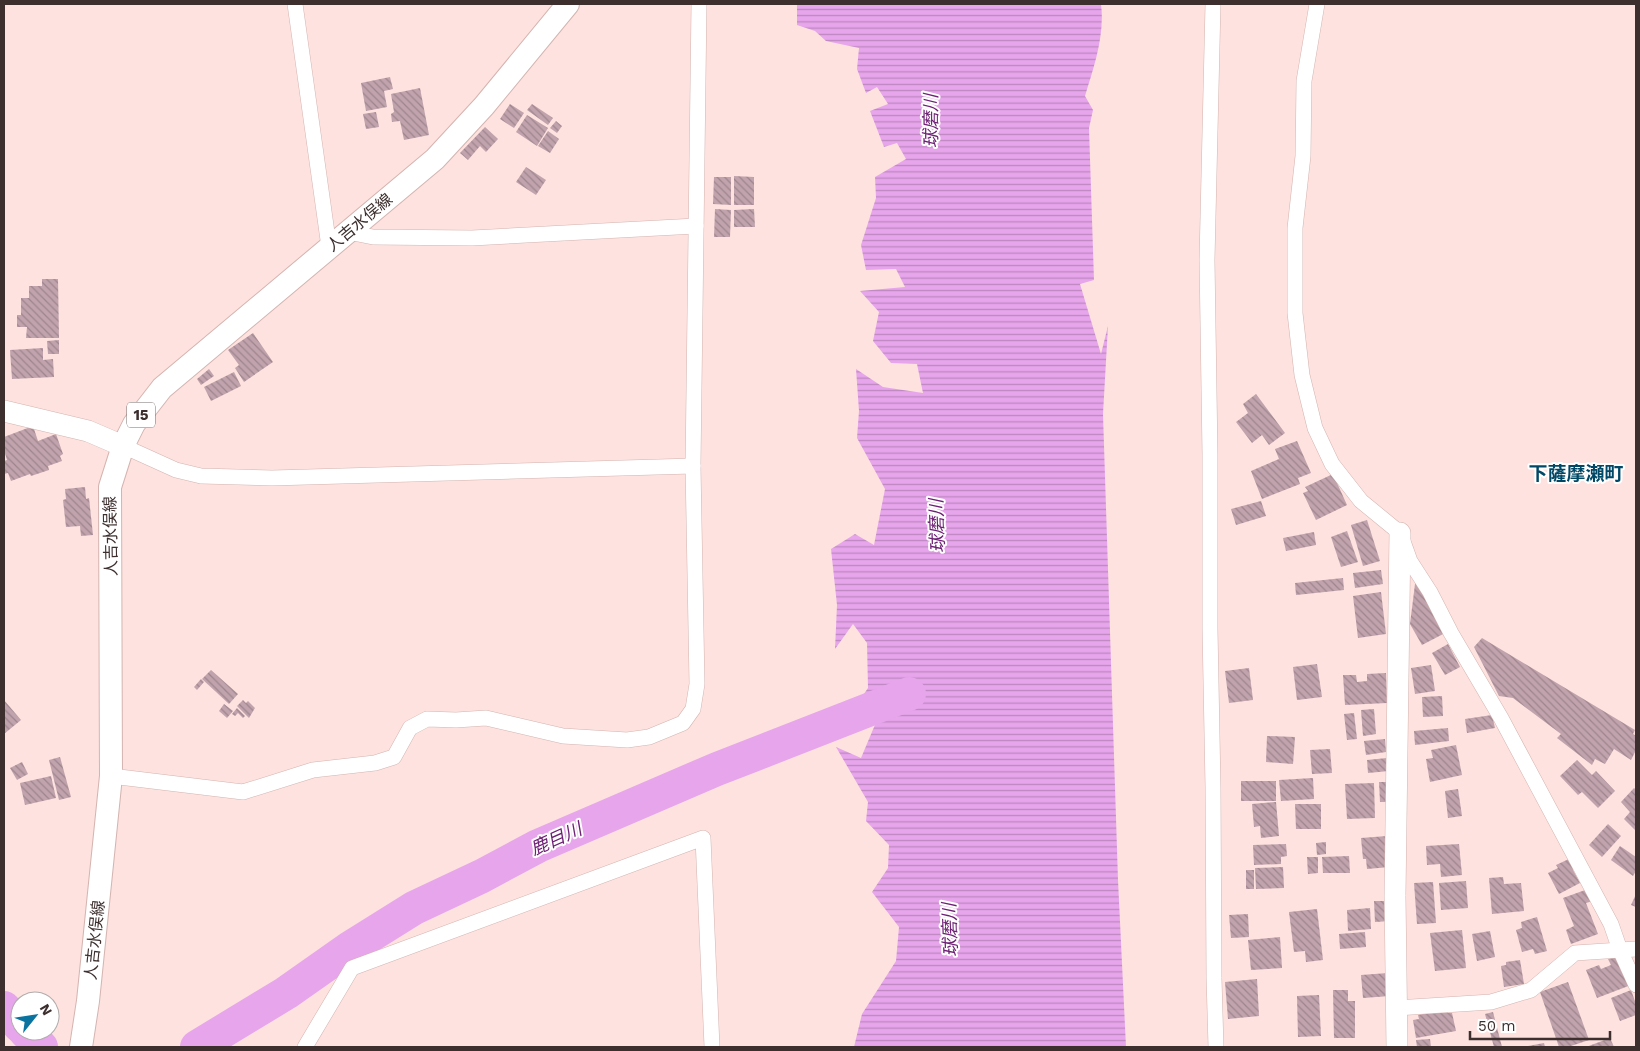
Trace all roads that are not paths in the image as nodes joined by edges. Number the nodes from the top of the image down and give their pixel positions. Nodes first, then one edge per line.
1 (295, 4) edge
2 (568, 4) edge
3 (699, 4) edge
4 (1213, 4) edge
5 (1317, 4) edge
6 (696, 226) junction
7 (348, 232) junction
8 (330, 247) junction
9 (4, 410) edge
10 (122, 446) junction
11 (693, 466) junction
12 (1400, 533) junction
13 (111, 776) junction
14 (1636, 949) edge
15 (1620, 950) junction
16 (1636, 985) edge
17 (1396, 1008) junction
18 (81, 1047) edge
19 (305, 1047) edge
20 (712, 1047) edge
21 (1216, 1047) edge
22 (1397, 1047) edge

1 - 8 street
2 - 7 main road, 人吉水俣線 / 15
3 - 6 street
4 - 21 street
5 - 12 street
6 - 7 street
6 - 11 street
7 - 8 main road, 人吉水俣線 / 15
8 - 10 main road, 人吉水俣線 / 15
9 - 10 street
10 - 11 street
10 - 13 main road, 人吉水俣線 / 15
11 - 13 street
12 - 15 street
12 - 17 street
13 - 18 main road, 人吉水俣線 / 15
14 - 15 street
15 - 16 street
15 - 17 street
17 - 22 street
19 - 20 street

